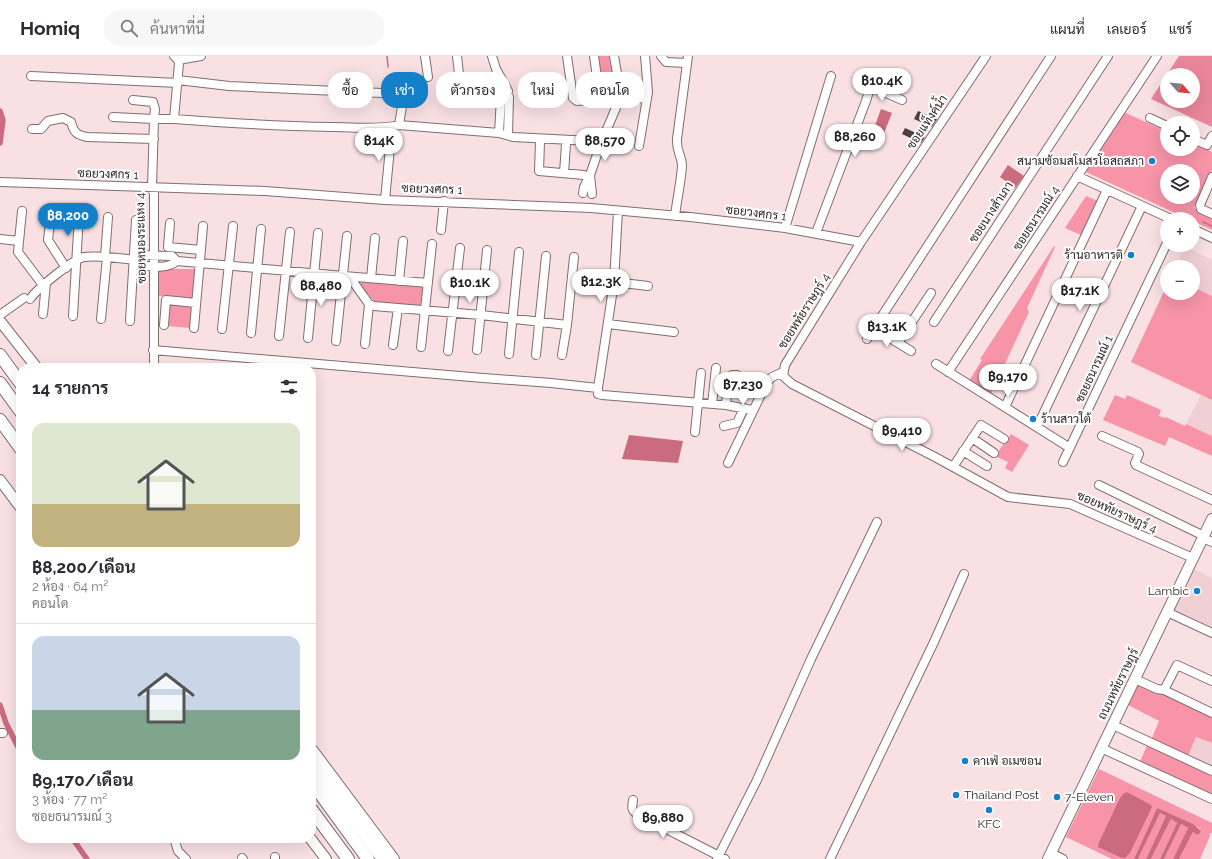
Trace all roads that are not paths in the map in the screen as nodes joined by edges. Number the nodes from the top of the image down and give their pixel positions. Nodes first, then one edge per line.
1 (200, 56) edge
2 (425, 56) edge
3 (456, 56) edge
4 (492, 56) edge
5 (567, 56) edge
6 (594, 56) edge
7 (614, 56) edge
8 (645, 56) edge
9 (661, 56) edge
10 (986, 56) edge
11 (1051, 56) edge
12 (1108, 56) edge
13 (1157, 56) edge
14 (175, 57) edge
15 (687, 59) edge
16 (427, 72) edge
17 (459, 72) edge
18 (497, 72) edge
19 (596, 72) edge
20 (617, 72) edge
21 (874, 75) dead end
22 (31, 76) dead end
23 (831, 76) dead end
24 (178, 82) junction
25 (870, 86) junction
26 (644, 99) edge
27 (647, 99) junction
28 (134, 100) dead end
29 (576, 100) edge
30 (902, 100) dead end
31 (503, 108) edge
32 (506, 108) edge
33 (616, 108) edge
34 (114, 117) dead end
35 (1150, 118) dead end
36 (154, 119) junction
37 (174, 119) junction
38 (1160, 123) edge
39 (396, 126) junction
40 (32, 129) dead end
41 (499, 133) junction
42 (508, 135) junction
43 (1212, 136) edge
44 (154, 139) junction
45 (592, 141) dead end
46 (540, 142) dead end
47 (1200, 142) edge
48 (566, 144) dead end
49 (640, 146) dead end
50 (1210, 147) edge
51 (564, 173) junction
52 (589, 176) junction
53 (1078, 176) junction
54 (1212, 177) edge
55 (4, 183) edge
56 (152, 188) junction
57 (1107, 190) junction
58 (385, 200) junction
59 (444, 201) junction
60 (1142, 206) junction
61 (582, 208) junction
62 (591, 208) junction
63 (22, 211) dead end
64 (618, 211) junction
65 (51, 213) dead end
66 (1160, 214) edge
67 (1212, 214) edge
68 (79, 215) dead end
69 (675, 216) junction
70 (108, 217) dead end
71 (136, 220) dead end
72 (170, 223) dead end
73 (203, 226) dead end
74 (233, 226) dead end
75 (784, 228) junction
76 (261, 229) dead end
77 (441, 230) dead end
78 (290, 232) dead end
79 (1200, 232) edge
80 (318, 233) dead end
81 (816, 233) junction
82 (347, 236) dead end
83 (375, 238) dead end
84 (1212, 238) edge
85 (0, 239) edge
86 (19, 241) junction
87 (403, 241) dead end
88 (861, 242) junction
89 (432, 244) dead end
90 (460, 248) dead end
91 (201, 250) junction
92 (487, 250) dead end
93 (519, 252) dead end
94 (1163, 252) edge
95 (153, 256) junction
96 (546, 256) dead end
97 (106, 257) junction
98 (574, 257) dead end
99 (77, 260) junction
100 (134, 260) junction
101 (176, 261) junction
102 (200, 263) junction
103 (229, 265) junction
104 (153, 266) junction
105 (66, 268) junction
106 (258, 268) junction
107 (286, 271) junction
108 (314, 274) junction
109 (344, 276) junction
110 (371, 278) junction
111 (399, 281) junction
112 (614, 282) junction
113 (428, 283) junction
114 (44, 284) junction
115 (648, 286) dead end
116 (931, 293) dead end
117 (196, 303) junction
118 (369, 304) junction
119 (398, 308) junction
120 (425, 311) junction
121 (453, 313) junction
122 (43, 314) dead end
123 (0, 315) edge
124 (481, 315) junction
125 (73, 316) dead end
126 (101, 319) dead end
127 (512, 320) junction
128 (0, 321) edge
129 (130, 321) dead end
130 (934, 322) dead end
131 (540, 323) junction
132 (608, 324) junction
133 (164, 325) dead end
134 (567, 325) junction
135 (194, 328) dead end
136 (874, 328) junction
137 (222, 330) dead end
138 (674, 332) dead end
139 (251, 333) dead end
140 (279, 336) dead end
141 (308, 338) dead end
142 (867, 339) dead end
143 (336, 341) dead end
144 (898, 343) junction
145 (365, 344) dead end
146 (393, 345) dead end
147 (421, 347) dead end
148 (153, 350) junction
149 (477, 350) dead end
150 (911, 350) dead end
151 (448, 351) dead end
152 (509, 354) dead end
153 (562, 354) dead end
154 (0, 355) edge
155 (536, 355) dead end
156 (33, 363) edge
157 (154, 363) edge
158 (302, 363) edge
159 (316, 364) edge
160 (936, 364) dead end
161 (716, 368) dead end
162 (783, 372) junction
163 (948, 372) junction
164 (701, 373) dead end
165 (737, 375) dead end
166 (16, 377) edge
167 (0, 383) edge
168 (598, 388) junction
169 (698, 403) junction
170 (712, 404) junction
171 (16, 405) edge
172 (726, 405) junction
173 (1005, 407) junction
174 (748, 409) junction
175 (0, 420) edge
176 (724, 426) dead end
177 (1037, 427) junction
178 (694, 432) dead end
179 (1102, 436) dead end
180 (972, 438) junction
181 (1004, 439) dead end
182 (16, 442) edge
183 (1070, 448) junction
184 (963, 451) junction
185 (994, 453) dead end
186 (1063, 462) dead end
187 (728, 463) dead end
188 (987, 466) dead end
189 (953, 467) junction
190 (0, 480) edge
191 (1099, 485) dead end
192 (1212, 500) edge
193 (16, 501) edge
194 (1212, 519) edge
195 (877, 522) dead end
196 (1206, 539) edge
197 (1193, 558) junction
198 (964, 574) dead end
199 (1167, 612) junction
200 (1212, 633) edge
201 (1136, 677) junction
202 (1212, 681) edge
203 (1163, 690) junction
204 (1212, 713) edge
205 (1113, 725) junction
206 (1101, 748) junction
207 (316, 755) edge
208 (1212, 771) edge
209 (316, 777) edge
210 (316, 778) edge
211 (1212, 798) edge
212 (633, 800) dead end
213 (316, 816) edge
214 (176, 843) edge
215 (314, 843) edge
216 (1050, 856) edge
217 (720, 858) edge
218 (186, 859) edge
219 (326, 859) edge
220 (348, 859) edge
221 (368, 859) edge
222 (384, 859) edge
223 (394, 859) edge
224 (830, 859) edge
225 (1062, 859) edge

1 - 14 street
2 - 16 street
3 - 17 street
4 - 18 street
5 - 29 street
6 - 19 street
7 - 20 street
8 - 27 street
9 - 15 street
10 - 88 street, ซอยแท็งค์น้ำ
11 - 136 street
12 - 130 street, ซอยนางสำเภา
13 - 53 street, ซอยธนารมณ์ 4
14 - 24 street
15 - 69 street
21 - 25 street
22 - 24 street
23 - 75 street
24 - 37 street
24 - 39 street
25 - 30 street
25 - 81 street
26 - 27 street
27 - 49 street
28 - 36 street, ซอยหนองระแหง 4
31 - 41 street
32 - 42 street
33 - 52 street
34 - 36 street
35 - 38 street
36 - 37 street
36 - 44 street, ซอยหนองระแหง 4
37 - 39 street
39 - 41 street
39 - 58 street
40 - 44 street
41 - 42 street
42 - 45 street
43 - 50 street
44 - 56 street, ซอยหนองระแหง 4
46 - 51 street
47 - 50 street
48 - 51 street
51 - 52 street
52 - 61 street
52 - 62 street
53 - 57 street
53 - 163 street, ซอยธนารมณ์ 4
54 - 67 street
55 - 56 street, ซอยวงศกร 1
56 - 58 street, ซอยวงศกร 1
56 - 95 street, ซอยหนองระแหง 4
57 - 60 street
57 - 173 street
58 - 59 street, ซอยวงศกร 1
59 - 61 street, ซอยวงศกร 1
59 - 77 street
60 - 66 street
60 - 177 street
61 - 62 street, ซอยวงศกร 1
62 - 64 street, ซอยวงศกร 1
63 - 86 street
64 - 69 street, ซอยวงศกร 1
64 - 112 street
65 - 105 street
68 - 99 street
69 - 75 street, ซอยวงศกร 1
70 - 97 street
71 - 100 street
72 - 91 street
73 - 91 street
74 - 103 street
75 - 81 street, ซอยวงศกร 1
76 - 106 street
78 - 107 street
79 - 84 street
80 - 108 street
81 - 88 street, ซอยวงศกร 1
82 - 109 street
83 - 110 street
85 - 86 street
86 - 114 street
87 - 111 street
88 - 162 street, ซอยหทัยราษฎร์ 4
89 - 113 street
90 - 121 street
91 - 102 street
92 - 124 street
93 - 127 street
94 - 183 street, ซอยธนารมณ์ 1
95 - 100 street
95 - 101 street
95 - 104 street, ซอยหนองระแหง 4
96 - 131 street
97 - 99 street
97 - 100 street
97 - 126 street
98 - 134 street
99 - 105 street
99 - 125 street
100 - 104 street
100 - 129 street
101 - 102 street
101 - 104 street
102 - 103 street
102 - 117 street
103 - 106 street
103 - 137 street
104 - 148 street, ซอยหนองระแหง 4
105 - 114 street
106 - 107 street
106 - 139 street
107 - 108 street
107 - 140 street
108 - 109 street
108 - 141 street
109 - 110 street
109 - 118 street
109 - 143 street
110 - 111 street
111 - 113 street
112 - 115 street
112 - 132 street
113 - 120 street
114 - 122 street
114 - 123 street
116 - 144 street
117 - 133 street
117 - 135 street
118 - 119 street
118 - 145 street
119 - 120 street
119 - 146 street
120 - 121 street
120 - 147 street
121 - 124 street
121 - 151 street
124 - 127 street
124 - 149 street
127 - 131 street
127 - 152 street
128 - 156 main road
131 - 134 street
131 - 155 street
132 - 138 street
132 - 168 street
134 - 153 street
136 - 142 street
136 - 144 street
144 - 150 street
148 - 157 street, ซอยหนองระแหง 4
148 - 158 street
154 - 166 highway
159 - 168 street
160 - 163 street
161 - 170 street
162 - 174 street
162 - 189 street, ซอยหทัยราษฎร์ 4
163 - 173 street
164 - 169 street
165 - 172 street
167 - 171 highway
168 - 169 street
169 - 170 street
169 - 178 street
170 - 172 street
172 - 174 street
173 - 177 street
174 - 176 street
174 - 187 street
175 - 182 highway
177 - 183 street
179 - 192 street
180 - 181 street
180 - 184 street
180 - 185 street
183 - 186 street, ซอยธนารมณ์ 1
184 - 188 street
184 - 189 street
189 - 197 street, ซอยหทัยราษฎร์ 4
190 - 193 main road
191 - 196 street
194 - 196 main road, ถนนหทัยราษฎร์
195 - 217 street
196 - 197 main road, ถนนหทัยราษฎร์
197 - 199 main road, ถนนหทัยราษฎร์
198 - 224 street
199 - 200 street
199 - 201 main road, ถนนหทัยราษฎร์
201 - 203 street
201 - 205 main road, ถนนหทัยราษฎร์
202 - 203 street
203 - 204 street
205 - 206 main road, ถนนหทัยราษฎร์
205 - 208 street
206 - 211 street
206 - 216 main road, ถนนหทัยราษฎร์
207 - 223 main road
209 - 222 highway
210 - 221 highway
212 - 217 street
213 - 220 highway
214 - 218 street
215 - 219 main road
216 - 225 street

